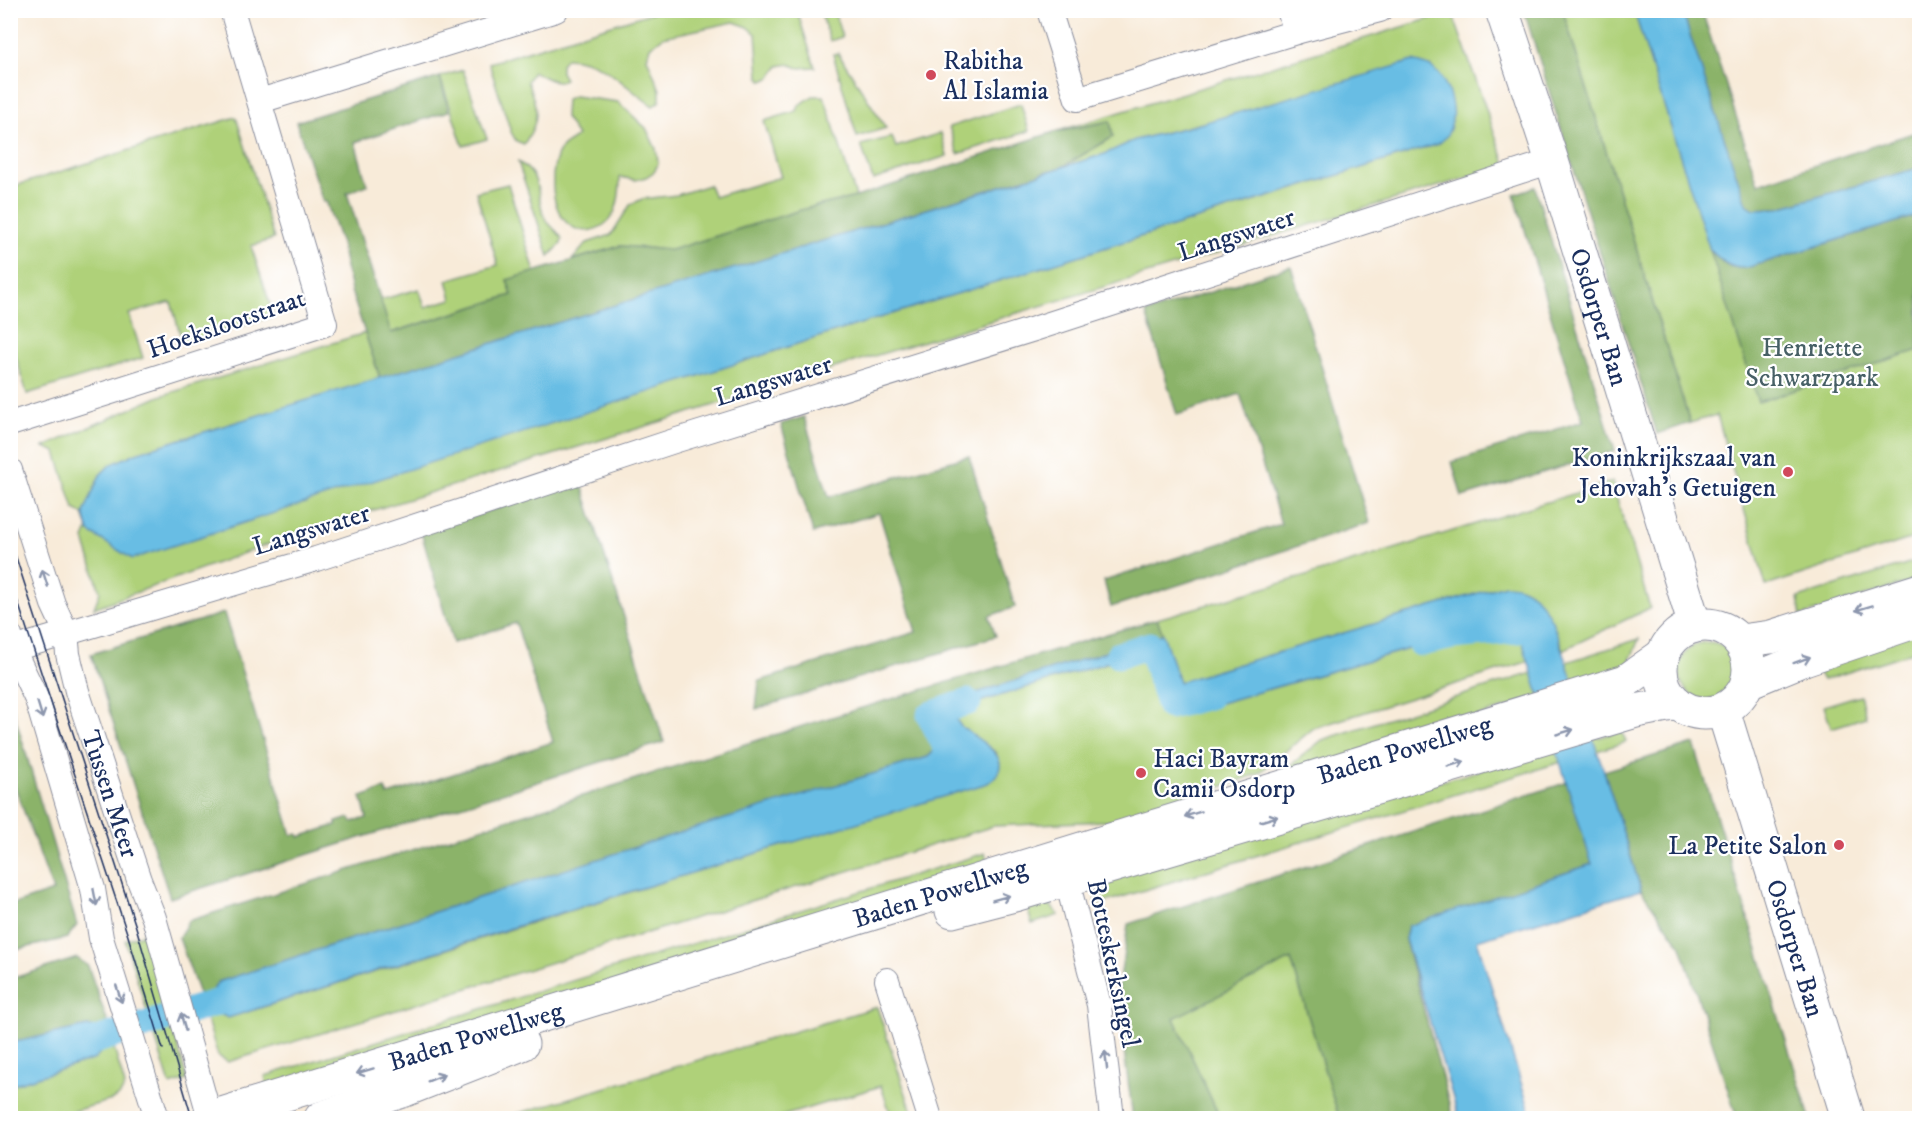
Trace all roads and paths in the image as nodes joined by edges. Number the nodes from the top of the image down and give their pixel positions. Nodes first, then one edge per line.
1 (232, 10) edge
2 (556, 10) edge
3 (1048, 10) edge
4 (1380, 10) edge
5 (1502, 10) edge
6 (1293, 21) edge
7 (260, 101) junction
8 (1552, 161) junction
9 (10, 424) edge
10 (10, 470) edge
11 (1920, 590) edge
12 (1920, 620) edge
13 (1695, 626) junction
14 (66, 632) junction
15 (1740, 641) junction
16 (11, 645) edge
17 (1664, 654) junction
18 (1748, 682) junction
19 (1677, 703) junction
20 (1605, 704) junction
21 (1723, 710) junction
22 (1064, 868) junction
23 (887, 980) dead end
24 (155, 1111) edge
25 (210, 1118) edge
26 (321, 1119) edge
27 (930, 1119) edge
28 (1112, 1119) edge
29 (1848, 1119) edge

1 - 7 street, Hoekslootstraat
2 - 7 street
3 - 6 street
4 - 6 street
5 - 8 main road, Osdorper Ban
7 - 9 street, Hoekslootstraat
8 - 13 main road, Osdorper Ban
8 - 14 street, Langswater
14 -> 10 street, Tussen Meer
11 -> 15 main road
18 -> 12 main road
13 - 15 main road
13 - 17 main road
14 - 16 street, Langswater
25 -> 14 street, Tussen Meer
15 - 18 main road
16 -> 24 street, Tussen Meer
17 - 19 main road
17 - 20 main road, Baden Powellweg
18 - 21 main road
19 - 20 main road, Baden Powellweg
19 - 21 main road
20 - 22 main road, Baden Powellweg
21 - 29 main road, Osdorper Ban
22 -> 25 main road, Baden Powellweg
26 -> 22 main road, Baden Powellweg
28 -> 22 street, Botteskerksingel
23 - 27 street

